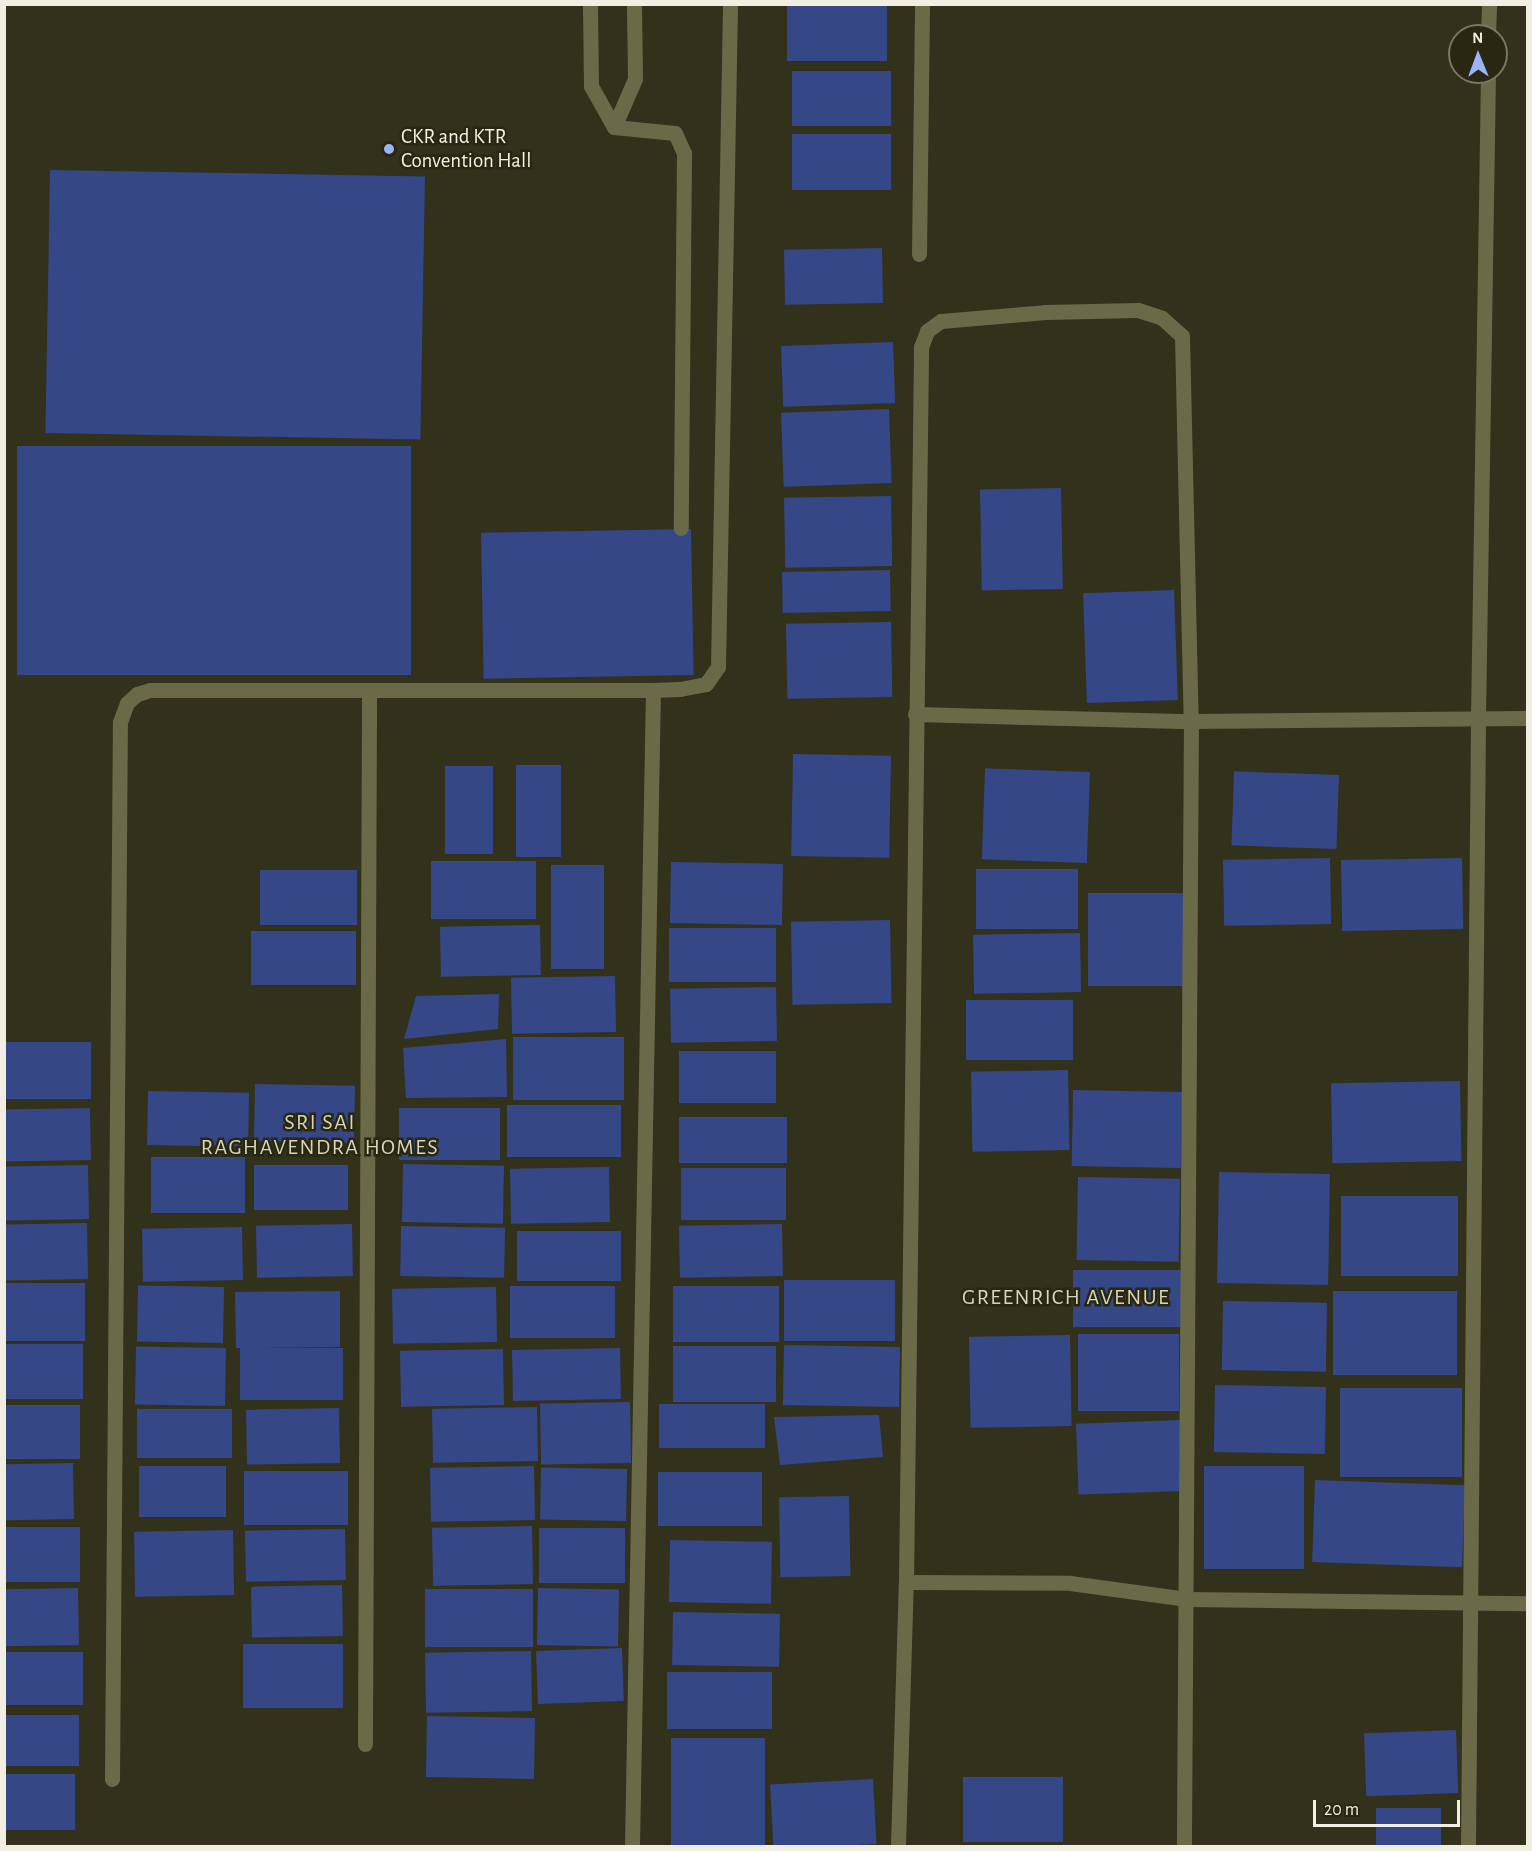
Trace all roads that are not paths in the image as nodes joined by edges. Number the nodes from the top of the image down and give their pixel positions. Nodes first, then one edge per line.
1 (590, 4) edge
2 (634, 4) edge
3 (730, 4) edge
4 (922, 4) edge
5 (1489, 4) edge
6 (1488, 24) edge
7 (1488, 84) edge
8 (614, 127) junction
9 (919, 254) dead end
10 (681, 528) dead end
11 (369, 690) junction
12 (654, 690) junction
13 (915, 714) junction
14 (1478, 718) junction
15 (1527, 718) edge
16 (1191, 721) junction
17 (906, 1582) junction
18 (1187, 1599) junction
19 (1470, 1601) junction
20 (1527, 1603) edge
21 (364, 1744) dead end
22 (112, 1779) dead end
23 (632, 1846) edge
24 (898, 1846) edge
25 (1184, 1846) edge
26 (1468, 1846) edge

1 - 8 street
2 - 8 street
3 - 12 street
4 - 9 street
5 - 6 street
7 - 14 street
8 - 10 street
11 - 12 street
11 - 21 street
11 - 22 street
12 - 23 street
13 - 16 street
13 - 16 street
13 - 17 street
14 - 15 street
14 - 16 street
14 - 19 street
16 - 18 street
17 - 18 street
17 - 24 street
18 - 19 street
18 - 25 street
19 - 20 street
19 - 26 street

